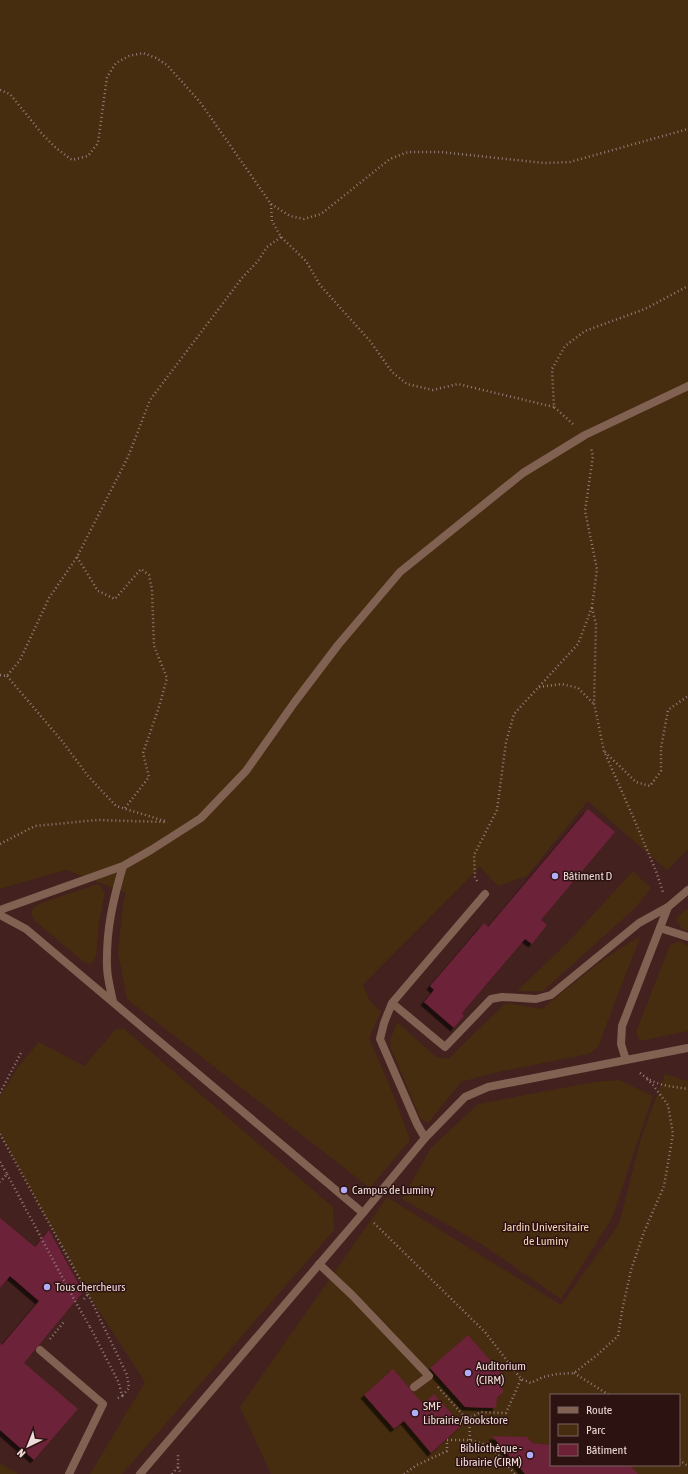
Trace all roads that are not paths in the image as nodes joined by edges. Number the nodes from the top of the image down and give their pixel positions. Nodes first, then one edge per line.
1 (688, 386) edge
2 (123, 866) junction
3 (688, 890) edge
4 (485, 894) road end
5 (668, 907) junction
6 (0, 910) edge
7 (0, 915) edge
8 (660, 928) junction
9 (688, 937) edge
10 (113, 1002) junction
11 (392, 1003) junction
12 (688, 1048) edge
13 (626, 1060) junction
14 (425, 1138) junction
15 (363, 1213) junction
16 (320, 1264) junction
17 (40, 1350) road end
18 (414, 1387) dead end
19 (69, 1474) edge
20 (140, 1474) edge

1 - 2 street
2 - 6 street
2 - 10 street
3 - 5 street
4 - 11 street
5 - 8 street
5 - 11 street
7 - 10 street
8 - 9 street
8 - 13 street
10 - 15 street
11 - 14 street
12 - 13 street
13 - 14 street
14 - 15 street
15 - 16 street
16 - 18 street
16 - 20 street
17 - 19 street

